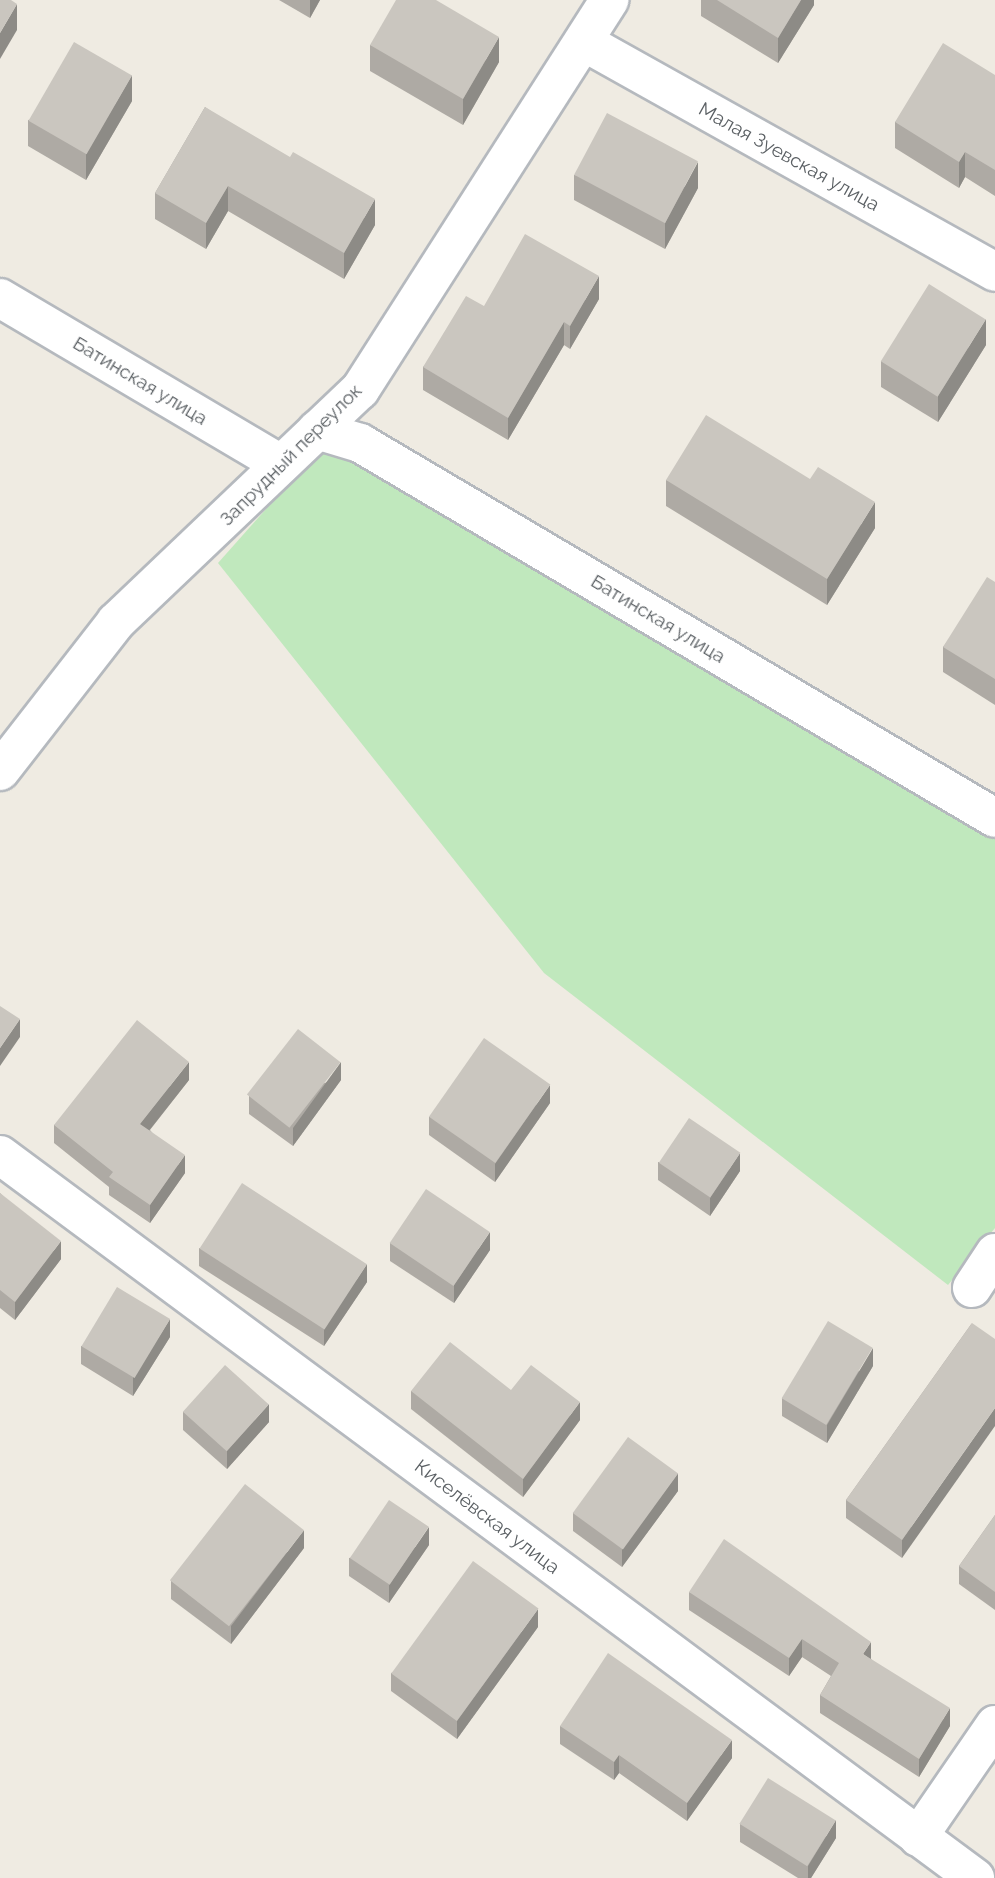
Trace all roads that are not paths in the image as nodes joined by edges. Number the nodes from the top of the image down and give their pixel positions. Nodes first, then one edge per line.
1 (609, 0) edge
2 (584, 42) junction
3 (995, 272) edge
4 (0, 298) edge
5 (317, 430) junction
6 (281, 464) junction
7 (0, 771) edge
8 (995, 818) edge
9 (0, 1155) edge
10 (995, 1254) edge
11 (971, 1288) dead end
12 (995, 1725) edge
13 (918, 1837) junction
14 (975, 1878) edge

1 - 2 street, Запрудный переулок
2 - 3 street, Малая Зуевская улица
2 - 5 street, Запрудный переулок
4 - 6 street, Батинская улица
5 - 6 street, Запрудный переулок
5 - 8 street, Батинская улица
6 - 7 street, Запрудный переулок
9 - 13 street, Киселёвская улица
10 - 11 street
12 - 13 street
13 - 14 street, Киселёвская улица

